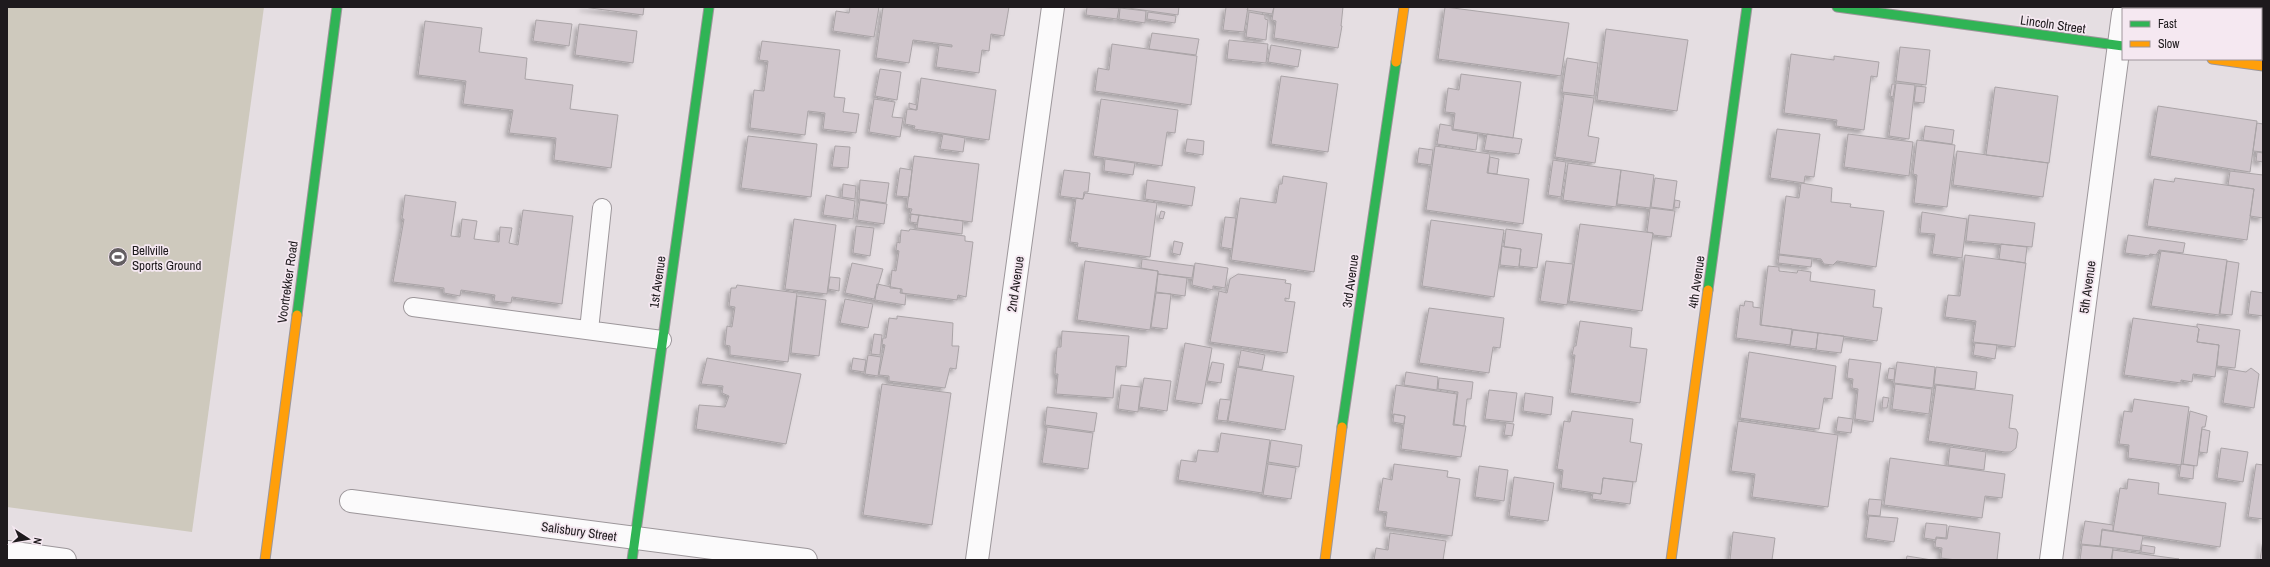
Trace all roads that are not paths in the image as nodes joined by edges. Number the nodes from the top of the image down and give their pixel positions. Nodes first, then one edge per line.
1 (337, 7) edge
2 (709, 7) edge
3 (1053, 7) edge
4 (1404, 7) edge
5 (1747, 7) edge
6 (1837, 7) edge
7 (2122, 30) edge
8 (2121, 46) edge
9 (2219, 60) edge
10 (2263, 66) edge
11 (602, 208) dead end
12 (413, 307) dead end
13 (589, 330) junction
14 (662, 340) junction
15 (351, 501) dead end
16 (635, 538) junction
17 (7, 552) edge
18 (65, 560) edge
19 (265, 560) edge
20 (632, 560) edge
21 (806, 560) edge
22 (977, 560) edge
23 (1326, 560) edge
24 (1671, 560) edge
25 (2051, 560) edge

1 - 19 street, Voortrekker Road
2 - 14 street, 1st Avenue
3 - 22 street, 2nd Avenue
4 - 23 street, 3rd Avenue
5 - 24 street, 4th Avenue
6 - 8 street, Lincoln Street
7 - 8 street, 5th Avenue
8 - 25 street, 5th Avenue
9 - 10 street
11 - 13 lane
12 - 13 lane
13 - 14 lane
14 - 16 street, 1st Avenue
15 - 16 street, Salisbury Street
16 - 20 street, 1st Avenue
16 - 21 street, Salisbury Street
17 - 18 street

